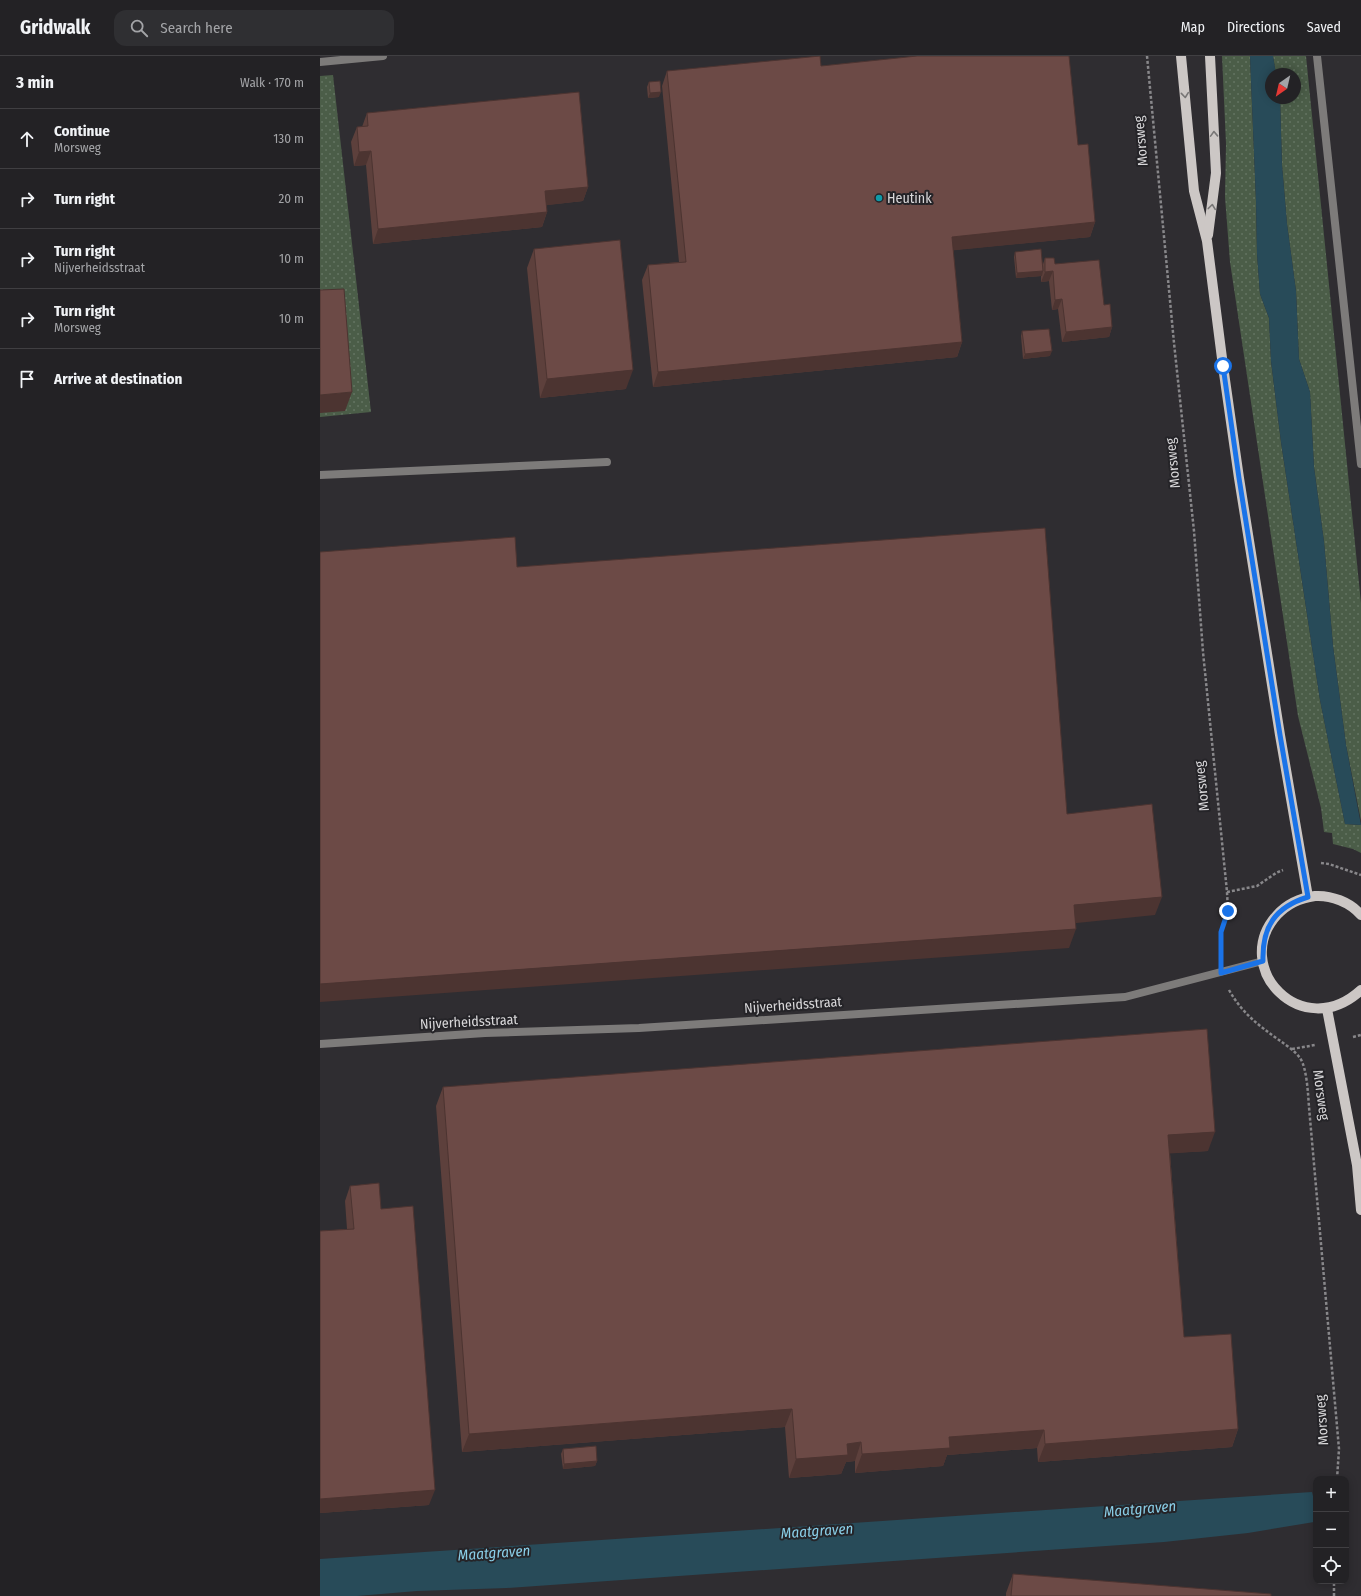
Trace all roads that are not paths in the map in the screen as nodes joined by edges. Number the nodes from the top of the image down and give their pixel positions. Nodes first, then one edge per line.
1 (383, 56) edge
2 (1181, 56) edge
3 (1210, 56) edge
4 (1317, 56) edge
5 (320, 62) edge
6 (1208, 240) junction
7 (607, 462) dead end
8 (1361, 464) edge
9 (320, 475) edge
10 (1308, 897) junction
11 (1361, 915) edge
12 (1263, 961) junction
13 (1361, 990) edge
14 (1327, 1009) junction
15 (320, 1044) edge
16 (1361, 1210) edge

1 - 5 street
2 -> 6 main road
6 -> 3 main road
4 - 8 street
6 - 10 main road
7 - 9 street
10 - 11 main road
10 - 12 main road
12 - 14 main road
12 - 15 street, Nijverheidsstraat
13 - 14 main road
14 - 16 main road, Morsweg

